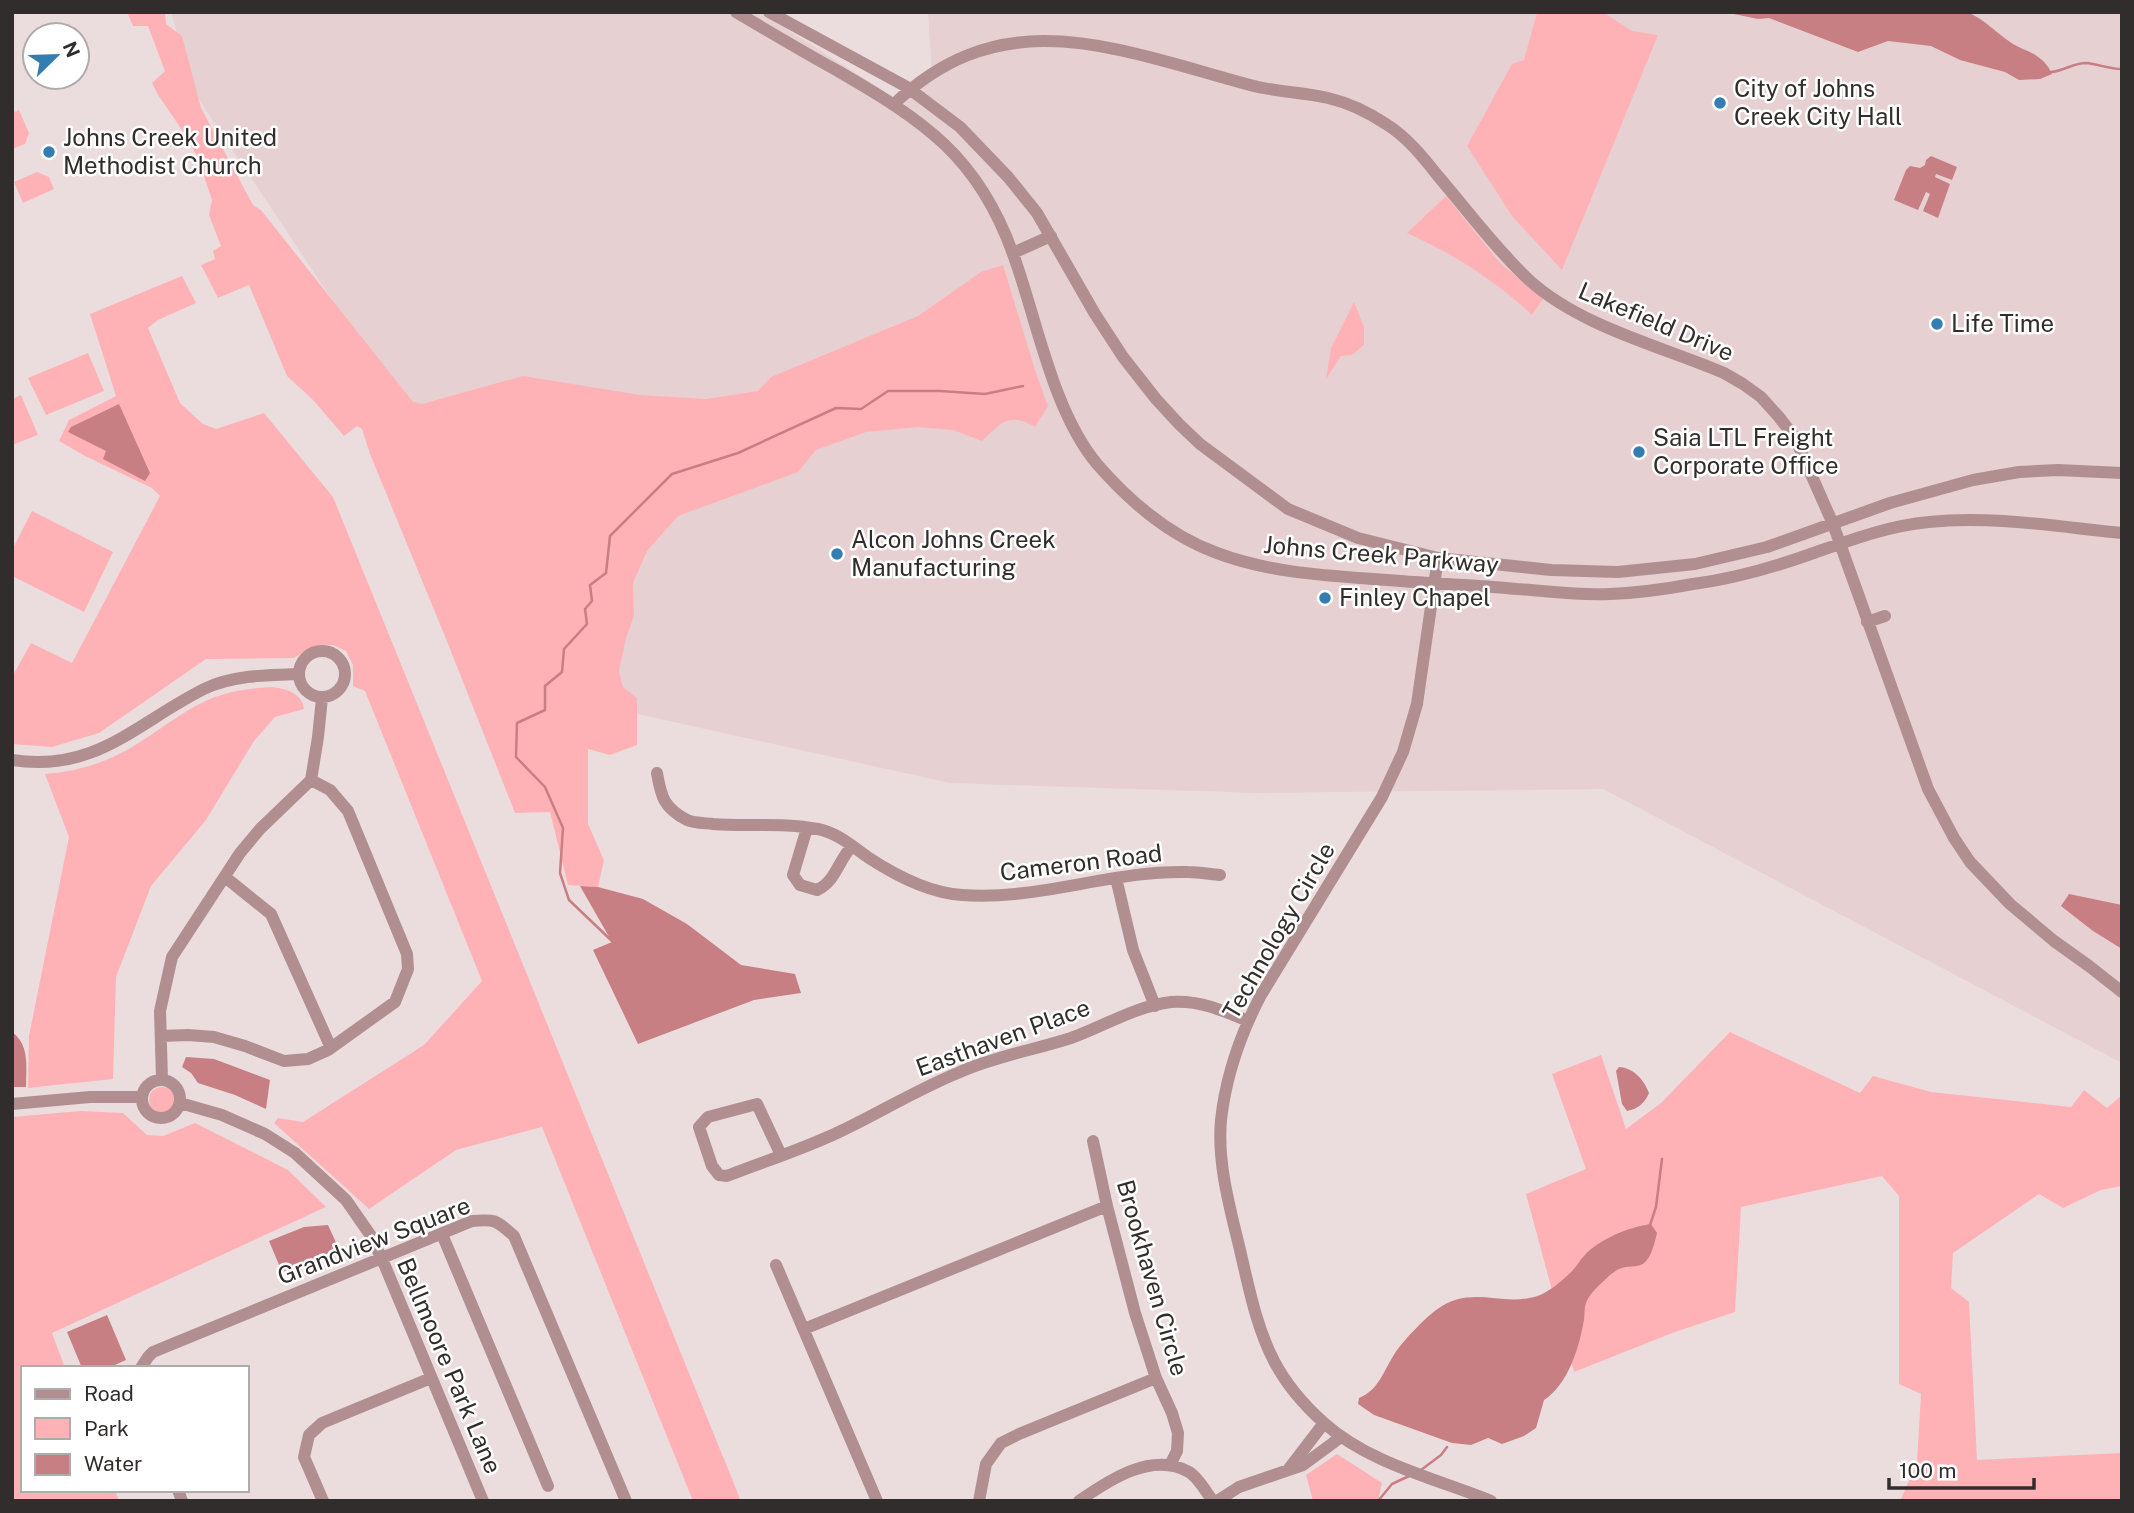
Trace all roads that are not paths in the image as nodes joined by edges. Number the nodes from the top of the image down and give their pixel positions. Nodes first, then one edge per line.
1 (736, 12) edge
2 (769, 12) edge
3 (1082, 30) dead end
4 (950, 49) dead end
5 (907, 87) junction
6 (894, 104) junction
7 (1051, 236) junction
8 (1013, 253) junction
9 (2122, 473) edge
10 (1833, 524) junction
11 (2122, 533) edge
12 (1840, 543) junction
13 (1438, 558) junction
14 (1433, 583) junction
15 (1885, 616) dead end
16 (1867, 622) junction
17 (299, 674) junction
18 (322, 698) junction
19 (12, 760) edge
20 (657, 773) dead end
21 (311, 780) junction
22 (807, 828) junction
23 (852, 846) junction
24 (1220, 875) dead end
25 (225, 877) junction
26 (1116, 878) junction
27 (2122, 992) edge
28 (1155, 1006) junction
29 (1248, 1021) junction
30 (161, 1036) junction
31 (331, 1048) junction
32 (162, 1080) junction
33 (142, 1097) junction
34 (180, 1102) junction
35 (12, 1104) edge
36 (1093, 1141) dead end
37 (781, 1155) junction
38 (1107, 1206) junction
39 (444, 1239) dead end
40 (381, 1258) junction
41 (776, 1265) dead end
42 (804, 1329) junction
43 (143, 1366) edge
44 (431, 1378) junction
45 (1156, 1378) junction
46 (1324, 1423) junction
47 (1341, 1437) junction
48 (1308, 1454) junction
49 (1170, 1465) junction
50 (548, 1486) dead end
51 (323, 1501) edge
52 (483, 1501) edge
53 (626, 1501) edge
54 (877, 1501) edge
55 (979, 1501) edge
56 (1079, 1501) edge
57 (1215, 1501) edge
58 (1491, 1501) edge

1 - 6 street, Johns Creek Parkway
2 - 5 street, Johns Creek Parkway
3 - 10 street, Lakefield Drive
4 - 5 street
5 - 6 street
5 - 7 street, Johns Creek Parkway
6 - 8 street, Johns Creek Parkway
7 - 8 street
7 - 13 street, Johns Creek Parkway
8 - 14 street, Johns Creek Parkway
9 - 10 street, Johns Creek Parkway
10 - 12 street, Lakefield Drive
10 - 13 street, Johns Creek Parkway
11 - 12 street, Johns Creek Parkway
12 - 14 street, Johns Creek Parkway
12 - 16 street, Lakefield Drive
13 - 14 street, Technology Circle
14 - 29 street, Technology Circle
15 - 16 street
16 - 27 street, Lakefield Drive
17 - 18 street
17 - 18 street
17 - 19 street
18 - 21 street
20 - 22 street, Cameron Road
21 - 25 street
21 - 31 street
22 - 23 street, Cameron Road
22 - 23 street
23 - 26 street, Cameron Road
24 - 26 street, Cameron Road
25 - 30 street
25 - 31 street
26 - 28 street
28 - 29 street, Easthaven Place
28 - 37 street, Easthaven Place
29 - 46 street, Technology Circle
30 - 31 street
30 - 32 street
32 - 33 street
32 - 34 street
33 - 34 street
33 - 35 street
34 - 40 street, Bellmoore Park Lane
36 - 38 street, Brookhaven Circle
37 - 37 street, Easthaven Place
38 - 42 street
38 - 45 street, Brookhaven Circle
39 - 50 street
40 - 43 street, Grandview Square
40 - 44 street, Bellmoore Park Lane
40 - 53 street, Grandview Square
41 - 42 street
42 - 54 street
44 - 51 street
44 - 52 street, Bellmoore Park Lane
45 - 49 street, Brookhaven Circle
45 - 55 street
46 - 47 street, Technology Circle
46 - 48 street
47 - 48 street
47 - 58 street, Technology Circle
48 - 57 street
49 - 56 street
49 - 57 street

